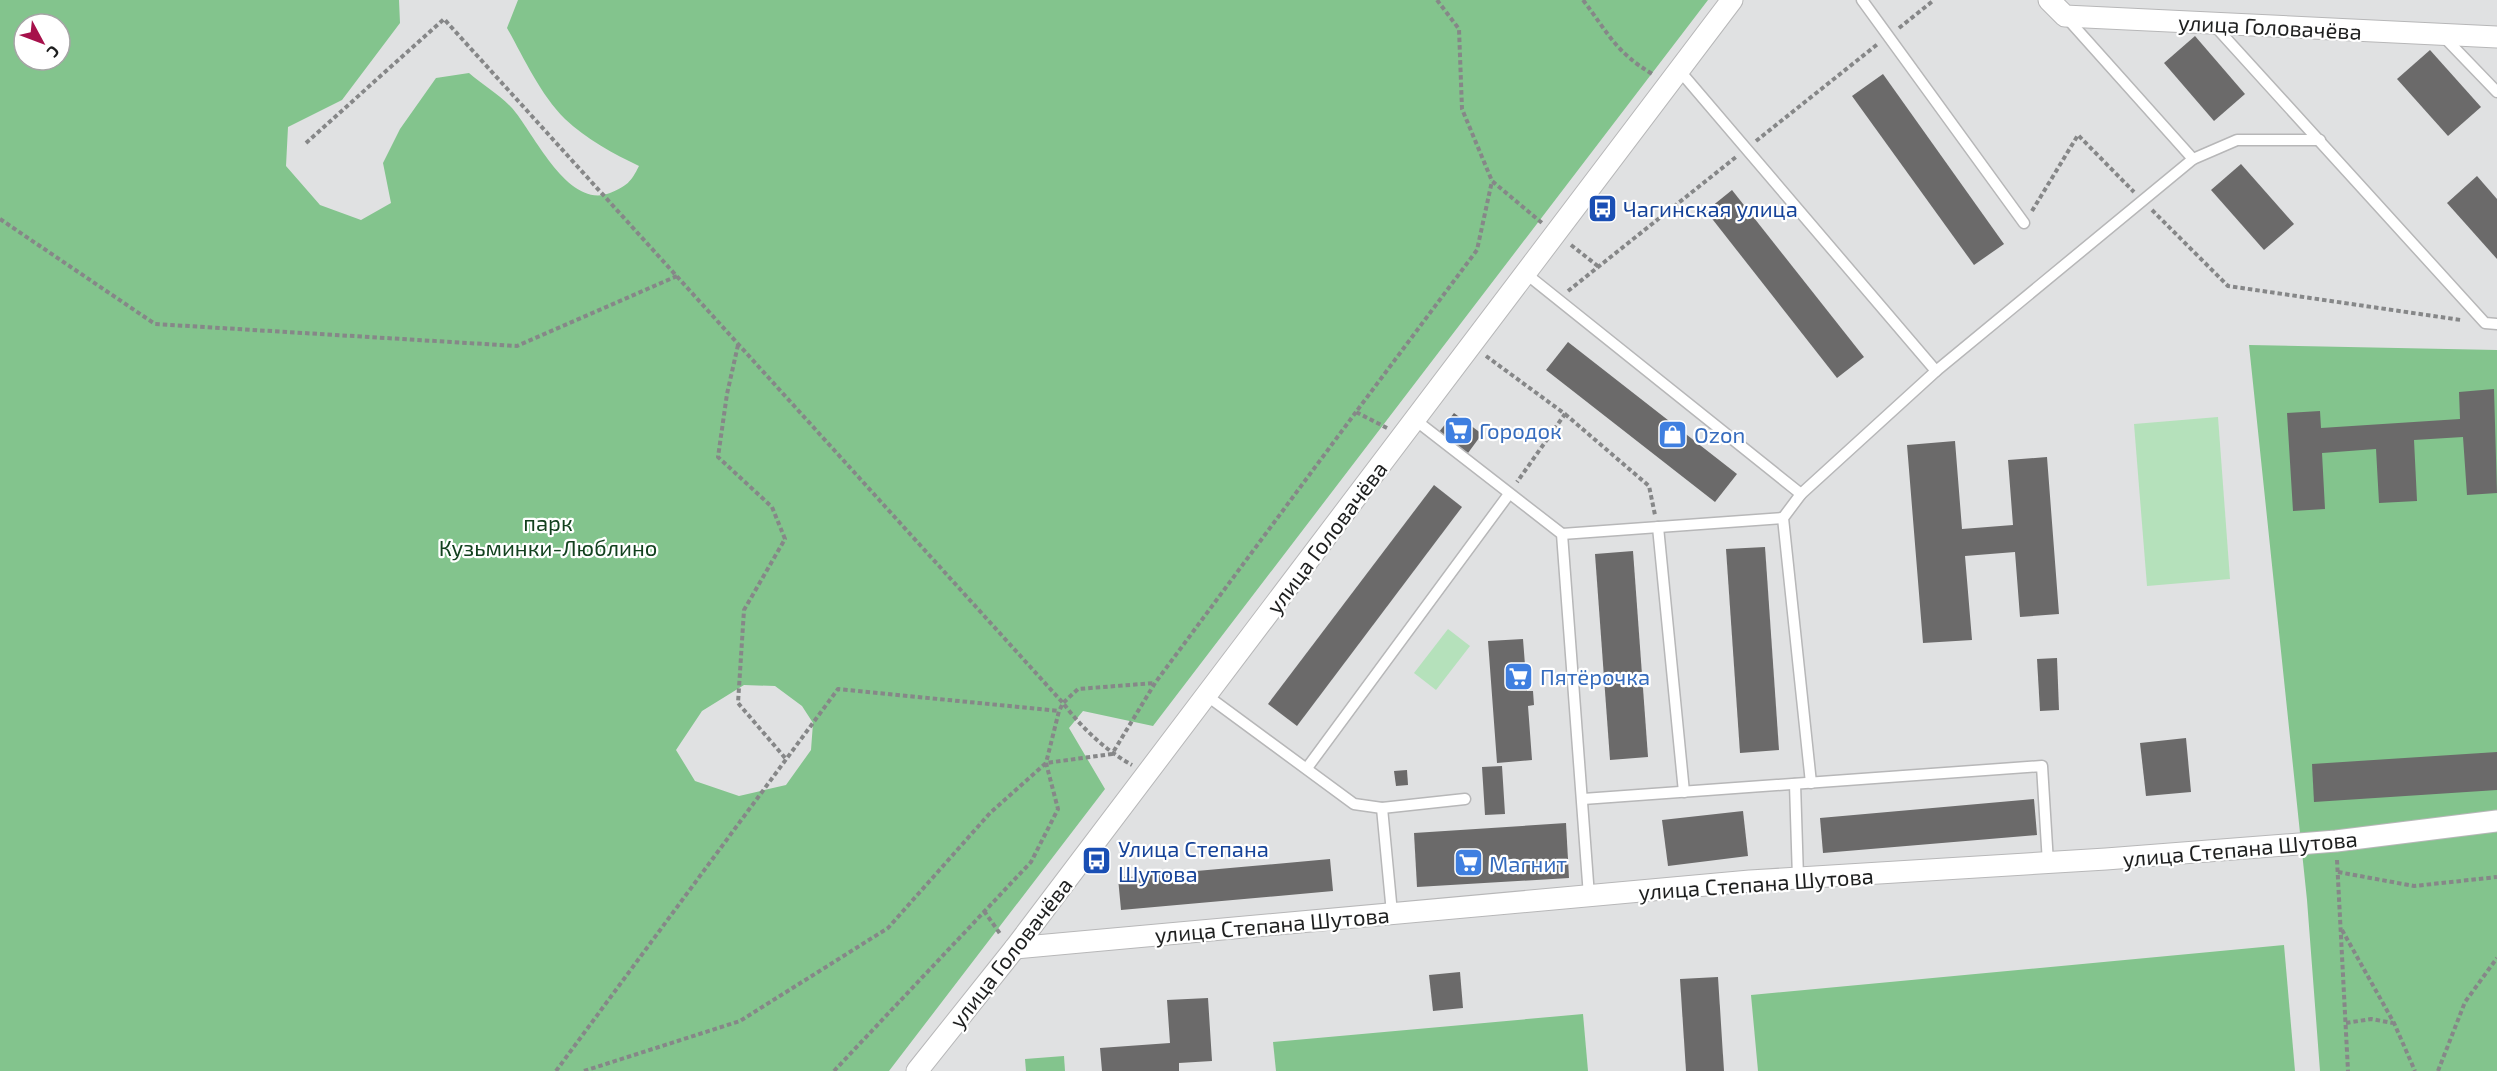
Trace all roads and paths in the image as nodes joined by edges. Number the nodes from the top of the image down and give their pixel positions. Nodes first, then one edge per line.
1 (1437, 0) edge
2 (1583, 0) edge
3 (1732, 0) edge
4 (1862, 0) edge
5 (1934, 0) edge
6 (2049, 0) edge
7 (2065, 16) junction
8 (2212, 23) junction
9 (2442, 34) junction
10 (1890, 35) junction
11 (2497, 37) edge
12 (1674, 77) junction
13 (2497, 92) edge
14 (2320, 140) junction
15 (306, 143) dead end
16 (1746, 149) junction
17 (2193, 159) junction
18 (1492, 181) junction
19 (2143, 201) junction
20 (0, 219) edge
21 (2024, 223) joint
22 (1561, 237) junction
23 (1599, 267) junction
24 (1525, 273) junction
25 (677, 276) junction
26 (1558, 299) junction
27 (2485, 323) junction
28 (2497, 324) edge
29 (738, 344) junction
30 (1471, 345) junction
31 (1936, 371) junction
32 (1356, 412) junction
33 (1565, 414) junction
34 (1414, 419) junction
35 (1400, 439) junction
36 (1509, 494) junction
37 (1801, 494) junction
38 (1783, 518) junction
39 (1658, 527) junction
40 (1562, 534) junction
41 (1155, 683) junction
42 (1206, 694) junction
43 (1063, 704) junction
44 (1059, 711) junction
45 (1112, 754) junction
46 (786, 759) junction
47 (1046, 763) junction
48 (1307, 768) junction
49 (1147, 773) junction
50 (1811, 783) junction
51 (1795, 784) junction
52 (1684, 792) junction
53 (1465, 800) dead end
54 (1583, 800) junction
55 (1382, 808) junction
56 (2497, 821) edge
57 (2336, 842) junction
58 (2048, 863) junction
59 (2338, 872) junction
60 (2497, 877) edge
61 (1798, 878) junction
62 (1589, 896) junction
63 (984, 911) junction
64 (1392, 914) junction
65 (2340, 927) junction
66 (1015, 948) junction
67 (2497, 958) edge
68 (2346, 1023) junction
69 (2394, 1023) junction
70 (556, 1071) edge
71 (584, 1071) edge
72 (834, 1071) edge
73 (917, 1071) edge
74 (2348, 1071) edge
75 (2415, 1071) edge
76 (2438, 1071) edge

1 - 18 path
2 - 12 path
3 - 12 street, улица Головачёва
4 - 10 lane
5 - 10 path
6 - 7 street
7 - 8 street, улица Головачёва
7 - 17 lane
8 - 9 street, улица Головачёва
8 - 14 lane
9 - 11 street, улица Головачёва
9 - 13 lane
10 - 16 path
10 - 21 lane
12 - 16 lane
12 - 22 street, улица Головачёва
14 - 17 lane
14 - 27 lane
15 - 25 path
16 - 23 path
16 - 31 lane
17 - 19 lane
18 - 22 path
18 - 32 path
19 - 21 path
19 - 27 path
19 - 31 lane
20 - 25 path
22 - 23 path
22 - 24 street, улица Головачёва
23 - 26 path
24 - 26 lane
24 - 30 street, улица Головачёва
25 - 29 path
26 - 37 lane
27 - 28 lane
29 - 43 path
29 - 46 path
30 - 33 path
30 - 34 street, улица Головачёва
31 - 37 lane
32 - 35 path
32 - 41 path
33 - 36 path
33 - 39 path
34 - 35 street, улица Головачёва
34 - 36 lane
35 - 42 street, улица Головачёва
36 - 40 lane
36 - 48 lane
37 - 38 lane
38 - 39 lane
38 - 50 lane
39 - 40 lane
39 - 52 lane
40 - 54 lane
41 - 43 path
41 - 45 path
42 - 48 lane
42 - 49 street, улица Головачёва
43 - 44 path
43 - 45 path
44 - 46 path
44 - 47 path
45 - 47 path
45 - 49 path
46 - 70 path
47 - 63 path
47 - 71 path
48 - 55 lane
49 - 66 street, улица Головачёва
50 - 51 lane
50 - 58 lane
51 - 52 lane
51 - 61 lane
52 - 54 lane
53 - 55 lane
54 - 62 lane
55 - 64 lane
56 - 57 street, улица Степана Шутова
57 - 58 street, улица Степана Шутова
57 - 59 path
58 - 61 street, улица Степана Шутова
59 - 60 path
59 - 65 path
61 - 62 street, улица Степана Шутова
62 - 64 street, улица Степана Шутова
63 - 66 path
63 - 72 path
64 - 66 street, улица Степана Шутова
65 - 68 path
65 - 69 path
66 - 73 street, улица Головачёва
67 - 76 path
68 - 69 path
68 - 74 path
69 - 75 path

